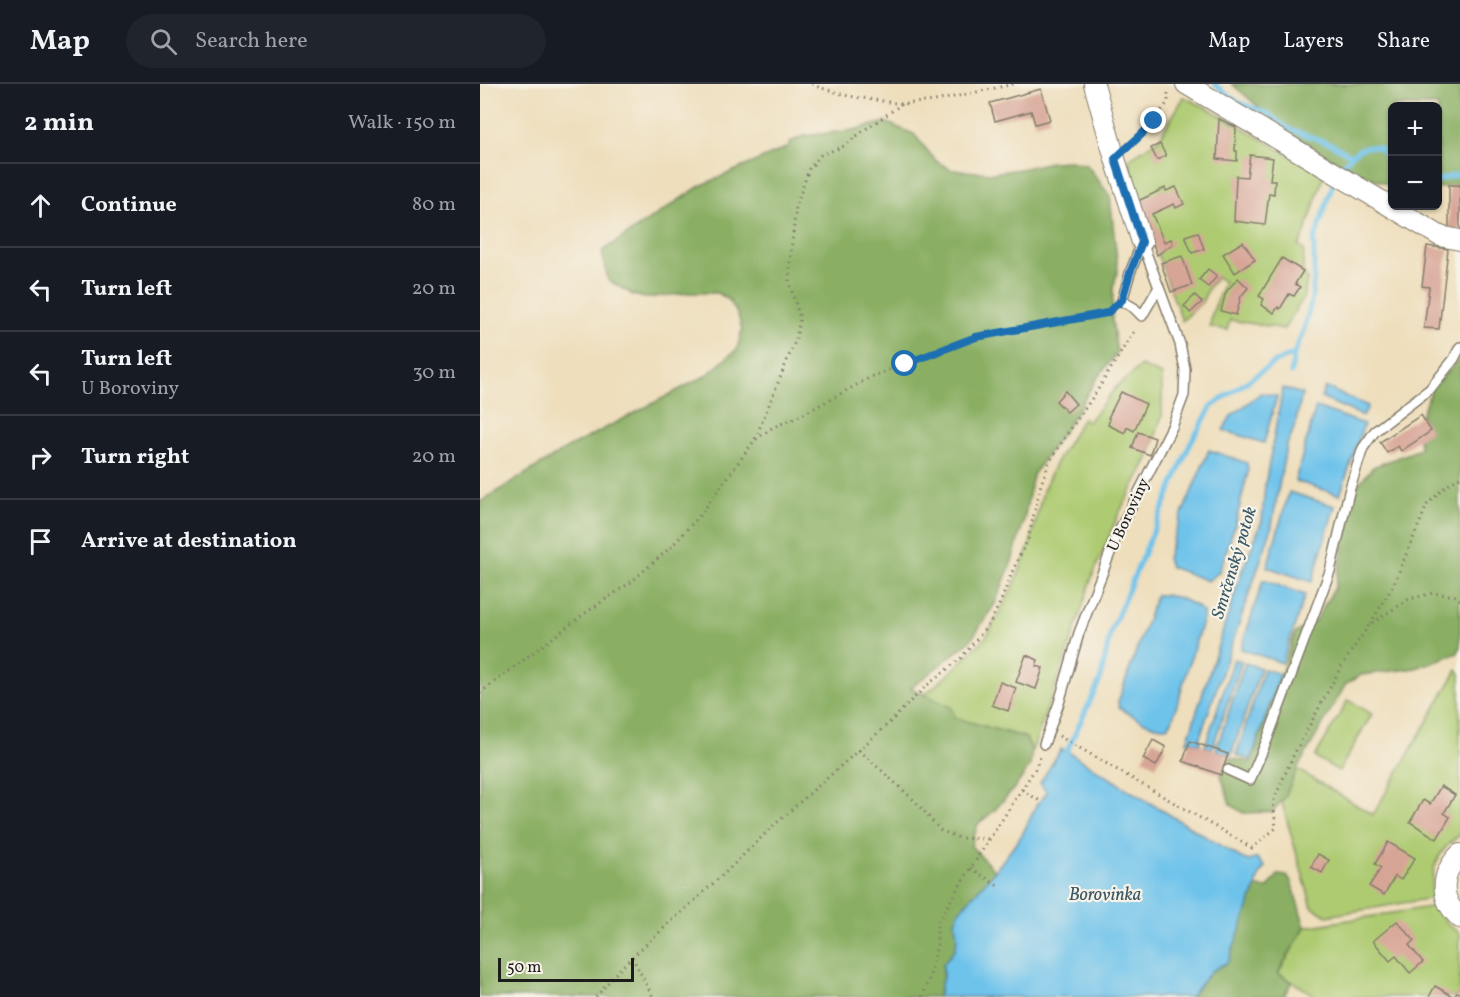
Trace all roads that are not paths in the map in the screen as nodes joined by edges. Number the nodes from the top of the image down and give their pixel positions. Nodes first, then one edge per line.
1 (1094, 84) edge
2 (1186, 84) edge
3 (1460, 240) edge
4 (1142, 242) junction
5 (1159, 287) junction
6 (1460, 347) edge
7 (1044, 744) road end
8 (1228, 770) dead end
9 (1460, 854) edge
10 (1460, 918) edge

1 - 4 street
2 - 3 street
4 - 5 lane, U Boroviny
4 - 5 lane
5 - 7 lane, U Boroviny
6 - 8 lane
9 - 10 street

